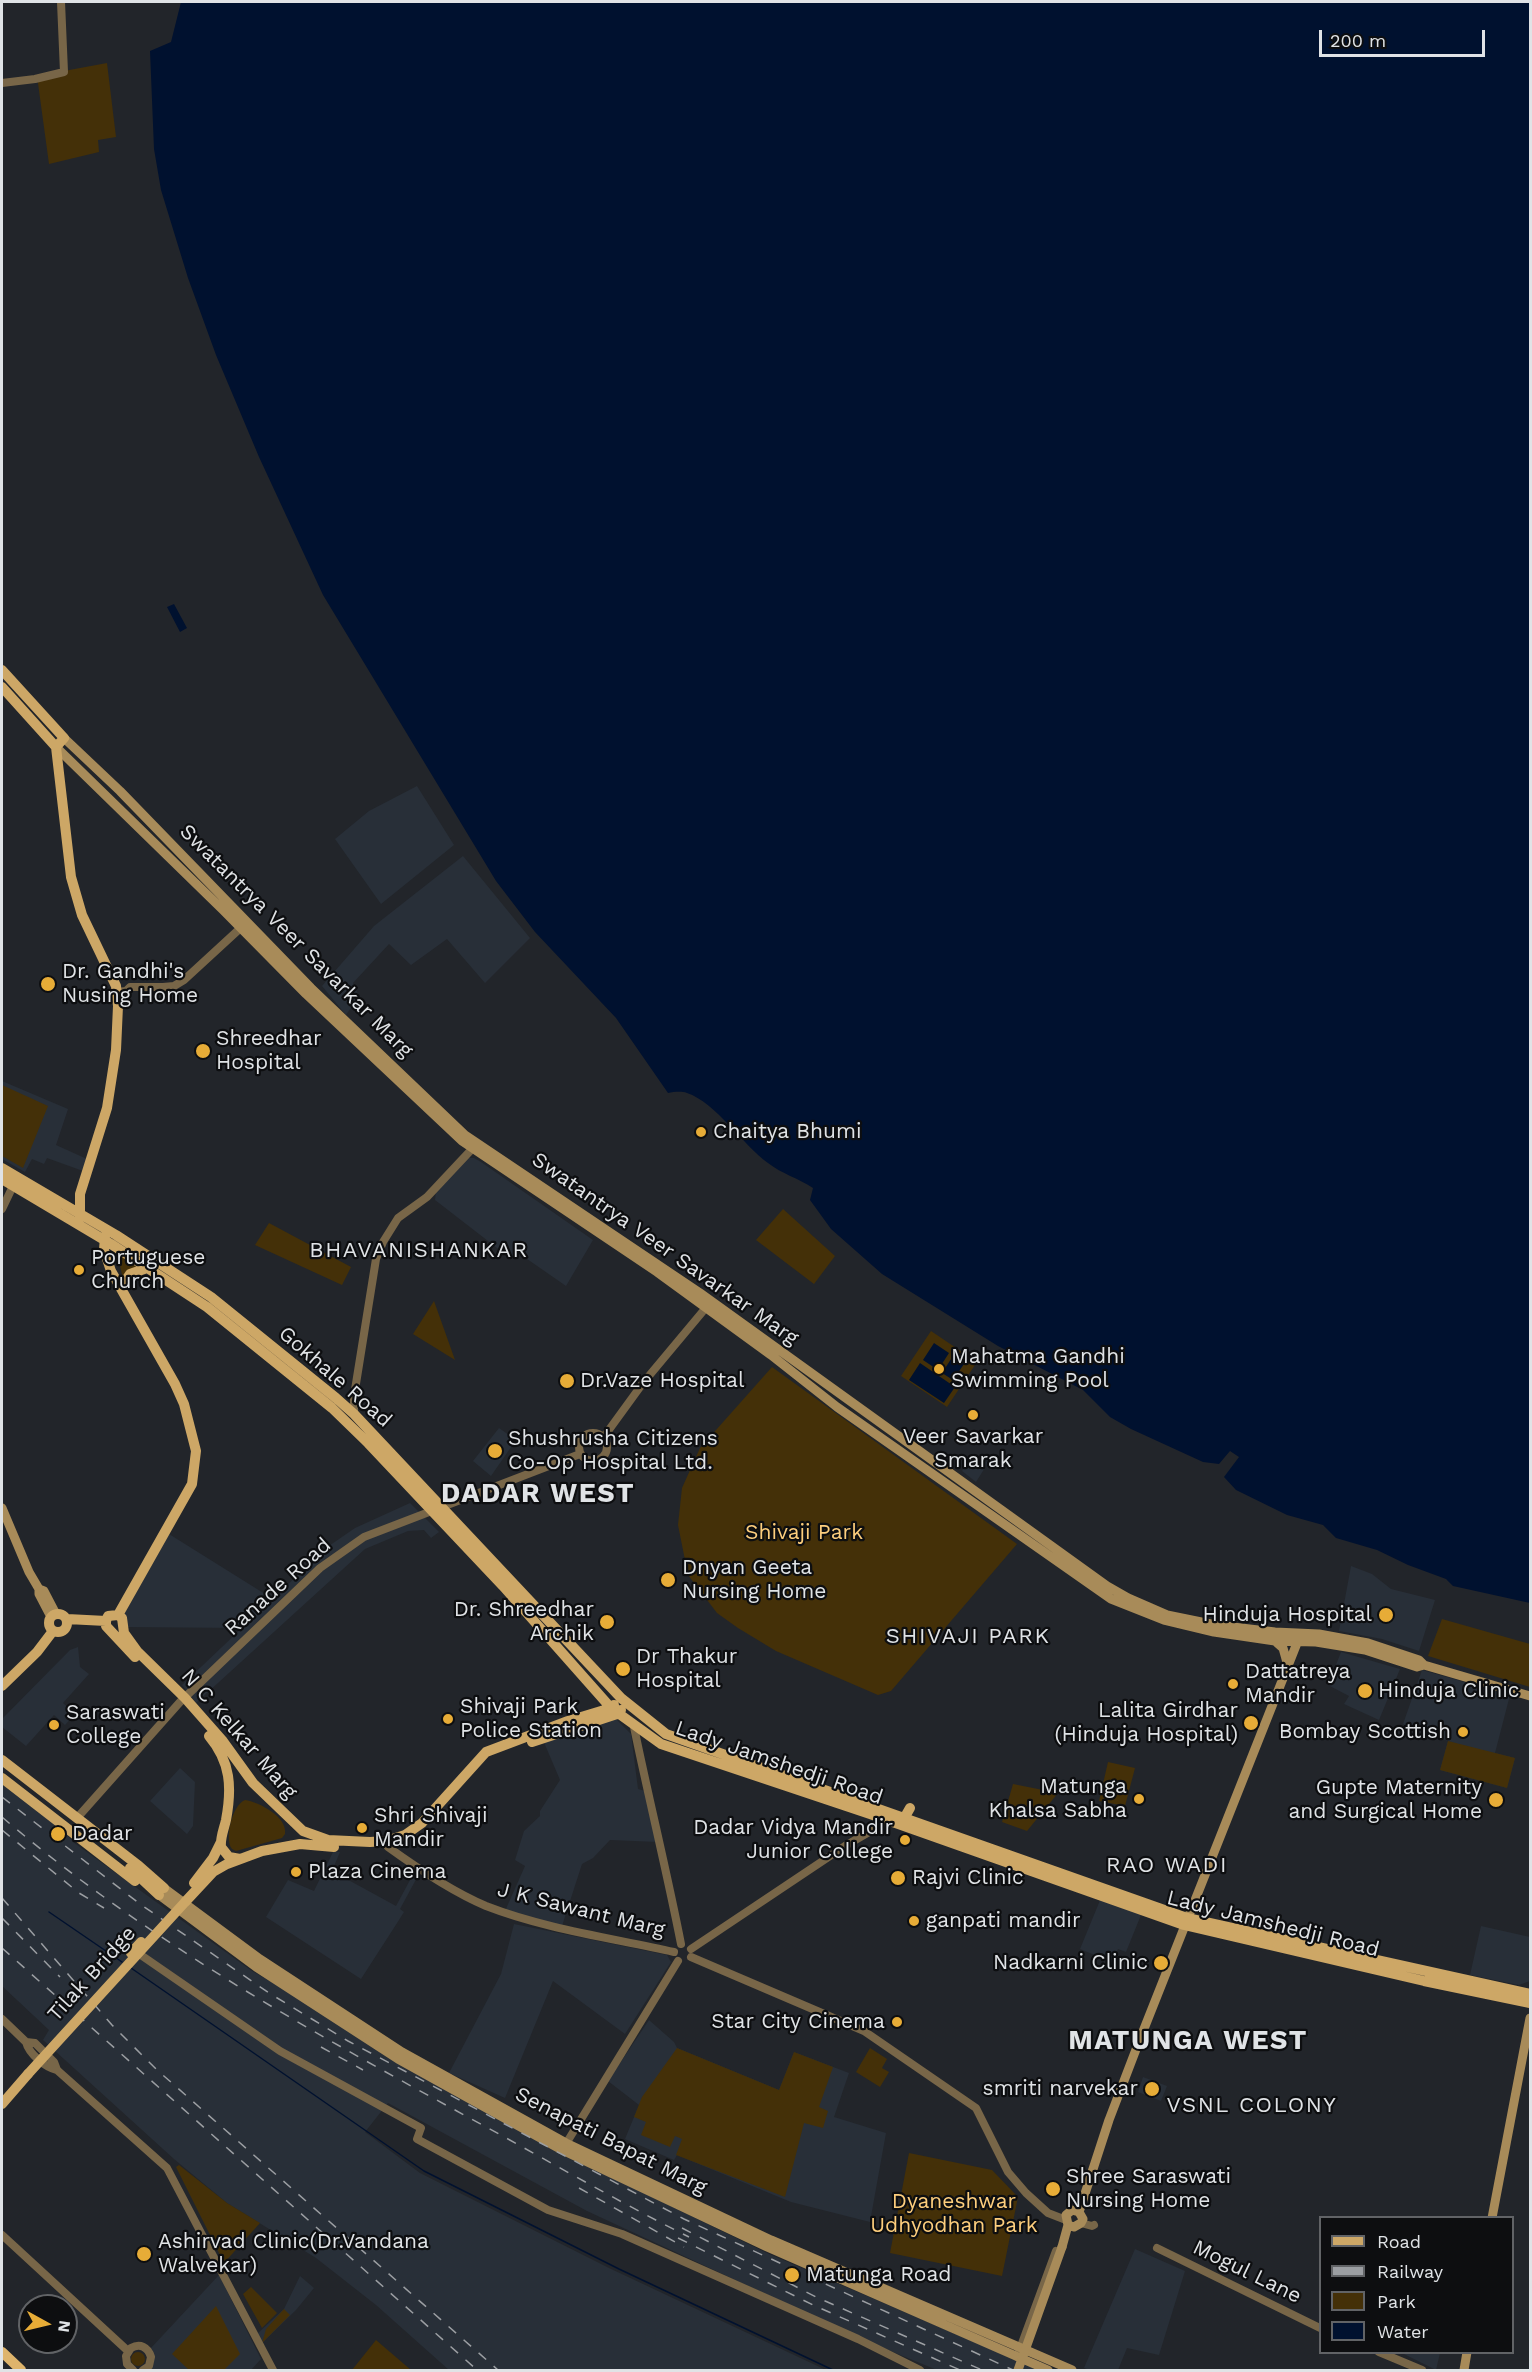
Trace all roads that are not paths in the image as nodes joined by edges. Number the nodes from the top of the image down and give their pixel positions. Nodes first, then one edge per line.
1 (61, 2) edge
2 (2, 83) edge
3 (2, 670) edge
4 (2, 687) edge
5 (64, 738) junction
6 (56, 747) junction
7 (243, 926) junction
8 (120, 988) junction
9 (482, 1145) junction
10 (472, 1149) junction
11 (2, 1168) edge
12 (2, 1179) edge
13 (13, 1186) junction
14 (2, 1209) edge
15 (75, 1217) junction
16 (109, 1238) junction
17 (147, 1268) junction
18 (120, 1283) junction
19 (708, 1305) junction
20 (354, 1414) junction
21 (601, 1436) junction
22 (580, 1454) junction
23 (2, 1508) edge
24 (437, 1509) junction
25 (118, 1615) junction
26 (53, 1616) junction
27 (67, 1622) junction
28 (108, 1626) junction
29 (53, 1631) junction
30 (1299, 1638) junction
31 (1275, 1641) junction
32 (1288, 1666) junction
33 (2, 1686) edge
34 (1530, 1696) edge
35 (183, 1700) junction
36 (625, 1701) junction
37 (614, 1711) junction
38 (634, 1727) junction
39 (2, 1760) edge
40 (2, 1769) edge
41 (2, 1778) edge
42 (253, 1784) junction
43 (230, 1797) junction
44 (910, 1808) dead end
45 (870, 1814) junction
46 (77, 1818) junction
47 (902, 1818) junction
48 (289, 1819) junction
49 (888, 1821) junction
50 (867, 1833) junction
51 (221, 1842) junction
52 (284, 1847) junction
53 (388, 1847) junction
54 (240, 1859) junction
55 (161, 1892) junction
56 (184, 1899) junction
57 (1186, 1922) junction
58 (681, 1944) junction
59 (136, 1952) junction
60 (674, 1952) junction
61 (691, 1953) junction
62 (678, 1961) junction
63 (1530, 1994) edge
64 (1530, 2003) edge
65 (1530, 2018) edge
66 (2, 2019) edge
67 (26, 2073) junction
68 (2, 2095) edge
69 (2, 2104) edge
70 (564, 2146) junction
71 (1492, 2216) edge
72 (1071, 2225) junction
73 (1094, 2225) dead end
74 (2, 2235) edge
75 (1158, 2248) dead end
76 (1319, 2328) edge
77 (128, 2351) junction
78 (2, 2352) edge
79 (1022, 2353) junction
80 (1384, 2354) edge
81 (1467, 2354) edge
82 (2, 2361) edge
83 (11, 2370) edge
84 (21, 2370) edge
85 (134, 2370) edge
86 (146, 2370) edge
87 (273, 2370) edge
88 (920, 2370) edge
89 (1018, 2370) edge
90 (1048, 2370) edge
91 (1072, 2370) edge
92 (1422, 2370) edge
93 (1464, 2370) edge

1 - 2 street
3 - 5 main road, Swatantrya Veer Savarkar Marg
4 - 6 main road, Swatantrya Veer Savarkar Marg
5 - 6 main road
5 - 7 main road, Swatantrya Veer Savarkar Marg
6 - 7 main road, Swatantrya Veer Savarkar Marg
6 - 8 main road
7 - 8 street
7 - 9 main road, Swatantrya Veer Savarkar Marg
7 - 10 main road, Swatantrya Veer Savarkar Marg
8 - 15 main road
9 - 10 street
9 - 19 main road, Swatantrya Veer Savarkar Marg
10 - 19 main road, Swatantrya Veer Savarkar Marg
10 - 20 street
11 - 15 main road, Gokhale Road
12 - 13 main road, Gokhale Road
13 - 14 street
13 - 15 main road, Gokhale Road
15 - 16 main road, Gokhale Road
16 - 17 main road, Gokhale Road
16 - 18 main road
16 - 20 main road, Gokhale Road
17 - 18 main road
17 - 24 main road, Gokhale Road
18 - 25 main road
19 - 21 street
19 - 30 main road, Swatantrya Veer Savarkar Marg
19 - 31 main road, Swatantrya Veer Savarkar Marg
20 - 24 main road, Gokhale Road
21 - 22 street
21 - 22 street
22 - 24 street, Ranade Road
23 - 26 main road
24 - 35 street, Ranade Road
24 - 36 main road, Gokhale Road
24 - 37 main road, Gokhale Road
25 - 28 main road
25 - 35 main road, N C Kelkar Marg
26 - 27 main road
26 - 29 main road
27 - 28 main road
27 - 29 main road
28 - 35 main road, N C Kelkar Marg
29 - 33 main road
30 - 31 main road, Swatantrya Veer Savarkar Marg
30 - 32 main road
30 - 34 main road, Swatantrya Veer Savarkar Marg
31 - 32 main road
32 - 57 main road
35 - 42 main road, N C Kelkar Marg
35 - 43 main road, N C Kelkar Marg
35 - 46 street, Ranade Road
36 - 37 main road, N C Kelkar Marg
36 - 47 main road, Lady Jamshedji Road
37 - 38 main road, Lady Jamshedji Road
37 - 48 main road, N C Kelkar Marg
37 - 53 main road, N C Kelkar Marg
38 - 45 main road, Lady Jamshedji Road
38 - 58 street
39 - 46 main road
40 - 55 main road
41 - 55 main road
42 - 43 main road
42 - 48 main road, N C Kelkar Marg
43 - 51 main road, N C Kelkar Marg
44 - 47 main road
45 - 49 main road, Lady Jamshedji Road
45 - 50 street
46 - 55 main road
47 - 57 main road, Lady Jamshedji Road
48 - 52 main road
49 - 50 street
49 - 57 main road, Lady Jamshedji Road
50 - 61 street
51 - 54 main road
51 - 56 main road, N C Kelkar Marg
52 - 53 main road, N C Kelkar Marg
52 - 54 main road, N C Kelkar Marg
53 - 60 street, J K Sawant Marg
54 - 56 main road, N C Kelkar Marg
55 - 70 main road, Senapati Bapat Marg
56 - 59 main road, Tilak Bridge, bridge
57 - 63 main road, Lady Jamshedji Road
57 - 64 main road, Lady Jamshedji Road
57 - 72 main road
58 - 60 street
58 - 61 street
59 - 67 main road, Tilak Bridge
59 - 88 street
60 - 62 street
61 - 62 street
61 - 72 street
62 - 70 street
65 - 71 main road
66 - 87 street
67 - 68 main road
67 - 69 main road
70 - 79 main road, Senapati Bapat Marg
72 - 73 street
72 - 79 street
72 - 89 main road, bridge
74 - 77 street
75 - 76 street, Mogul Lane
77 - 85 street
77 - 86 street
78 - 84 highway
79 - 90 main road, Senapati Bapat Marg
79 - 91 main road, Senapati Bapat Marg
80 - 92 street
81 - 93 main road
82 - 83 highway

